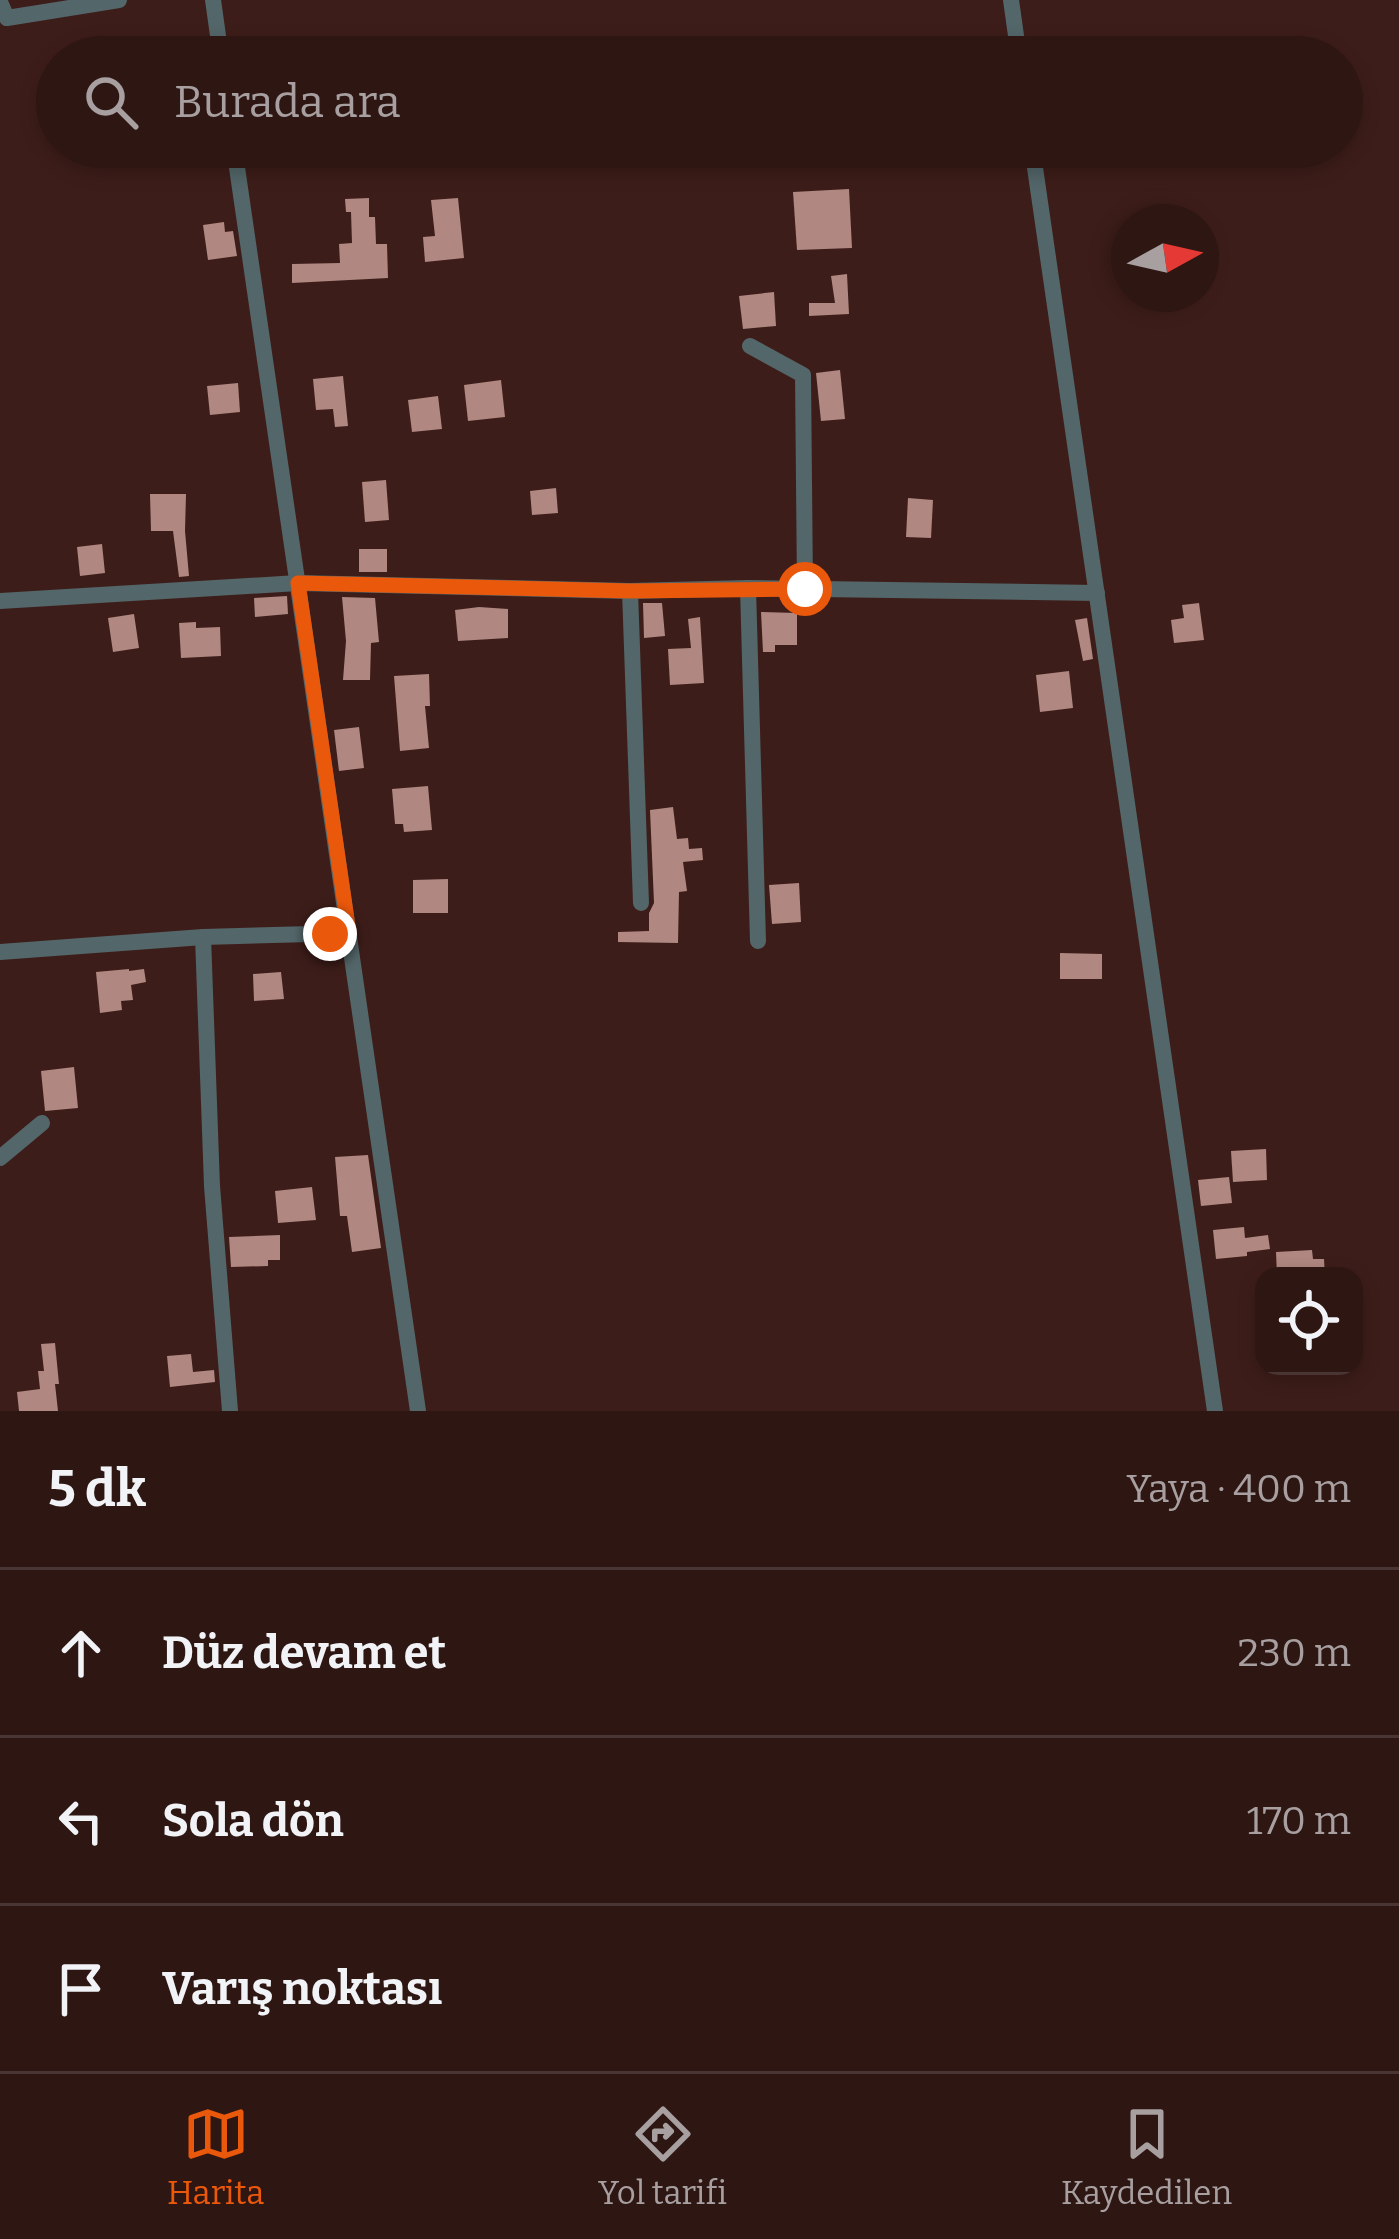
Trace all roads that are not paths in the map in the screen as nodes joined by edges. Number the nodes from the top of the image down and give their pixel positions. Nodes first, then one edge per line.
1 (119, 0) edge
2 (213, 0) edge
3 (1011, 0) edge
4 (0, 1) edge
5 (218, 36) edge
6 (1016, 36) edge
7 (237, 168) edge
8 (1035, 168) edge
9 (750, 346) dead end
10 (298, 583) junction
11 (748, 589) junction
12 (805, 589) junction
13 (630, 591) junction
14 (1097, 593) junction
15 (0, 601) edge
16 (641, 903) dead end
17 (349, 933) junction
18 (202, 937) junction
19 (758, 941) dead end
20 (0, 952) edge
21 (42, 1123) dead end
22 (0, 1158) edge
23 (230, 1411) edge
24 (418, 1411) edge
25 (1215, 1411) edge

1 - 4 street
2 - 5 street
3 - 6 street
7 - 10 street
8 - 14 street
9 - 12 street
10 - 13 street
10 - 15 street
10 - 17 street
11 - 12 street
11 - 13 street
11 - 19 street
12 - 14 street
13 - 16 street
14 - 25 street
17 - 18 street
17 - 24 street
18 - 20 street
18 - 23 street
21 - 22 street

